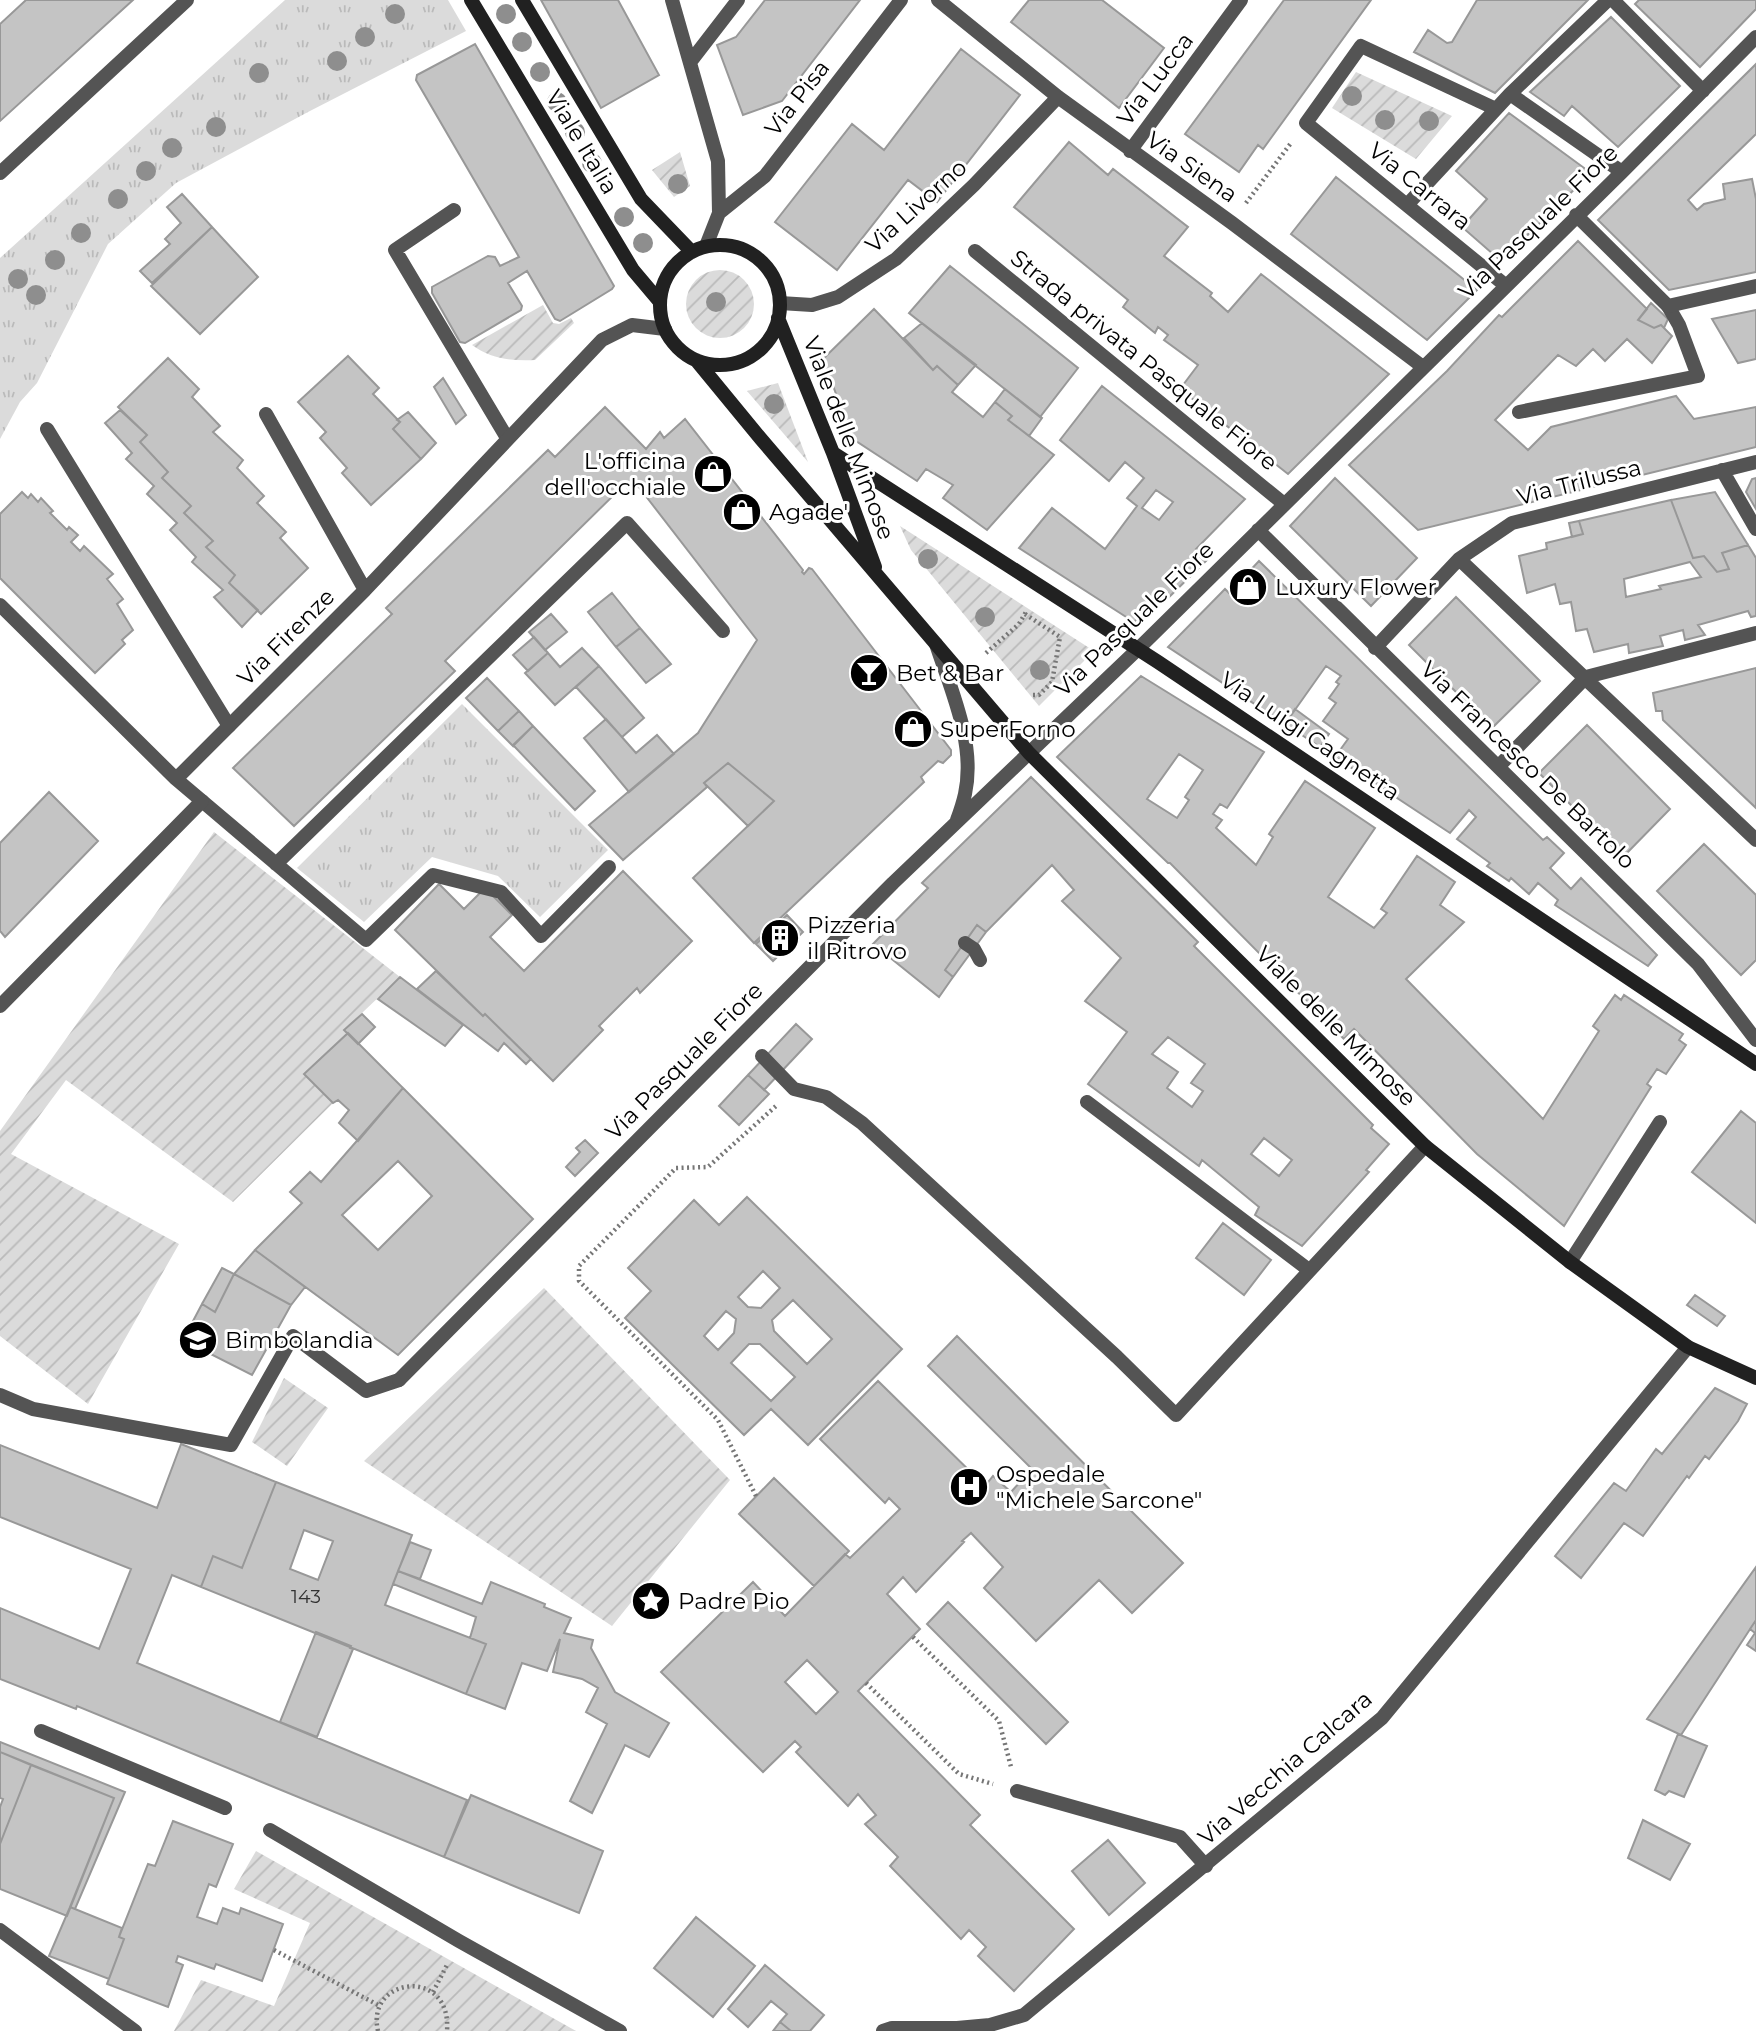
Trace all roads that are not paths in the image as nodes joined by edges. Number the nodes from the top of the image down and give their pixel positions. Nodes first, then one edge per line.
1 (187, 0) edge
2 (471, 0) edge
3 (522, 0) edge
4 (738, 0) edge
5 (901, 0) edge
6 (938, 0) edge
7 (1241, 0) edge
8 (1608, 0) edge
9 (1613, 0) edge
10 (674, 1) edge
11 (1756, 37) edge
12 (691, 61) junction
13 (1703, 91) junction
14 (1510, 94) junction
15 (1058, 97) junction
16 (1496, 109) junction
17 (1130, 151) junction
18 (1622, 172) junction
19 (0, 173) edge
20 (1408, 205) junction
21 (454, 210) dead end
22 (719, 213) junction
23 (1576, 215) junction
24 (699, 249) junction
25 (975, 251) dead end
26 (1505, 285) junction
27 (1756, 286) edge
28 (660, 302) junction
29 (780, 303) junction
30 (1668, 306) junction
31 (778, 318) junction
32 (665, 329) junction
33 (696, 360) junction
34 (1423, 367) junction
35 (1519, 412) dead end
36 (266, 414) dead end
37 (47, 429) dead end
38 (508, 438) junction
39 (833, 453) junction
40 (1756, 462) edge
41 (1721, 470) junction
42 (1284, 504) junction
43 (1756, 529) edge
44 (1258, 530) junction
45 (1459, 559) junction
46 (877, 575) junction
47 (365, 590) junction
48 (0, 605) edge
49 (723, 631) dead end
50 (1756, 633) edge
51 (936, 644) junction
52 (1375, 648) junction
53 (1138, 649) junction
54 (1586, 677) junction
55 (229, 726) junction
56 (1029, 753) junction
57 (1499, 766) junction
58 (176, 779) junction
59 (202, 801) junction
60 (956, 822) junction
61 (1756, 840) edge
62 (276, 864) junction
63 (609, 867) dead end
64 (965, 943) dead end
65 (980, 960) dead end
66 (3, 999) edge
67 (1756, 1040) edge
68 (762, 1056) dead end
69 (1756, 1064) edge
70 (1087, 1102) dead end
71 (1660, 1122) dead end
72 (1425, 1146) junction
73 (1570, 1262) junction
74 (1309, 1270) junction
75 (1688, 1347) junction
76 (1756, 1378) edge
77 (0, 1395) edge
78 (41, 1731) dead end
79 (1017, 1791) road end
80 (225, 1808) dead end
81 (270, 1830) dead end
82 (1206, 1866) junction
83 (0, 1930) edge
84 (135, 2031) edge
85 (620, 2031) edge
86 (883, 2031) edge

1 - 19 street
2 - 28 main road, Viale Italia
3 - 24 main road, Viale Italia
4 - 12 street
5 - 22 street, Via Pisa
6 - 15 street, Via Siena
7 - 17 street, Via Lucca
8 - 14 street
9 - 13 street
10 - 12 street
11 - 13 street, Via Pasquale Fiore
12 - 22 street
13 - 18 street, Via Pasquale Fiore
14 - 16 street
14 - 18 street
15 - 17 street, Via Siena
15 - 29 street, Via Livorno
16 - 20 street
16 - 20 street, Via Carrara
17 - 34 street, Via Siena
18 - 23 street, Via Pasquale Fiore
20 - 26 street, Via Carrara
21 - 38 street
22 - 24 street
23 - 26 street, Via Pasquale Fiore
23 - 30 street
24 - 28 main road
24 - 29 main road
25 - 42 street, Strada privata Pasquale Fiore
26 - 34 street, Via Pasquale Fiore
27 - 30 street
28 - 32 main road
29 - 31 main road
30 - 35 street
31 - 33 main road
31 - 39 main road, Viale delle Mimose
32 - 33 main road
32 - 38 street, Via Firenze
33 - 46 main road, Viale delle Mimose
34 - 42 street, Via Pasquale Fiore
36 - 47 street
37 - 55 street
38 - 47 street, Via Firenze
39 - 46 main road, Viale delle Mimose
39 - 53 main road, Via Luigi Cagnetta
40 - 41 street, Via Trilussa
41 - 43 street
41 - 45 street, Via Trilussa
42 - 44 street, Via Pasquale Fiore
44 - 52 street, Via Francesco De Bartolo
44 - 53 street, Via Pasquale Fiore
45 - 52 street, Via Trilussa
45 - 54 street
46 - 51 main road, Viale delle Mimose
47 - 55 street, Via Firenze
48 - 58 street
49 - 62 street
50 - 54 street
51 - 56 main road, Viale delle Mimose
51 - 60 street, Viale delle Mimose
52 - 57 street, Via Francesco De Bartolo
53 - 56 street, Via Pasquale Fiore
53 - 69 main road, Via Luigi Cagnetta
54 - 57 street
54 - 61 street
55 - 58 street, Via Firenze
56 - 60 street, Via Pasquale Fiore
56 - 72 main road, Viale delle Mimose
57 - 67 street, Via Francesco De Bartolo
58 - 59 street
59 - 62 street
59 - 66 street
60 - 77 street, Via Pasquale Fiore
62 - 63 street
64 - 65 street
68 - 74 street
70 - 74 street
71 - 73 street
72 - 73 main road, Viale delle Mimose
72 - 74 street
73 - 75 main road, Viale delle Mimose
75 - 76 main road, Viale delle Mimose
75 - 82 street, Via Vecchia Calcara
78 - 80 street
79 - 82 street
81 - 85 street
82 - 86 street, Via Vecchia Calcara
83 - 84 street

